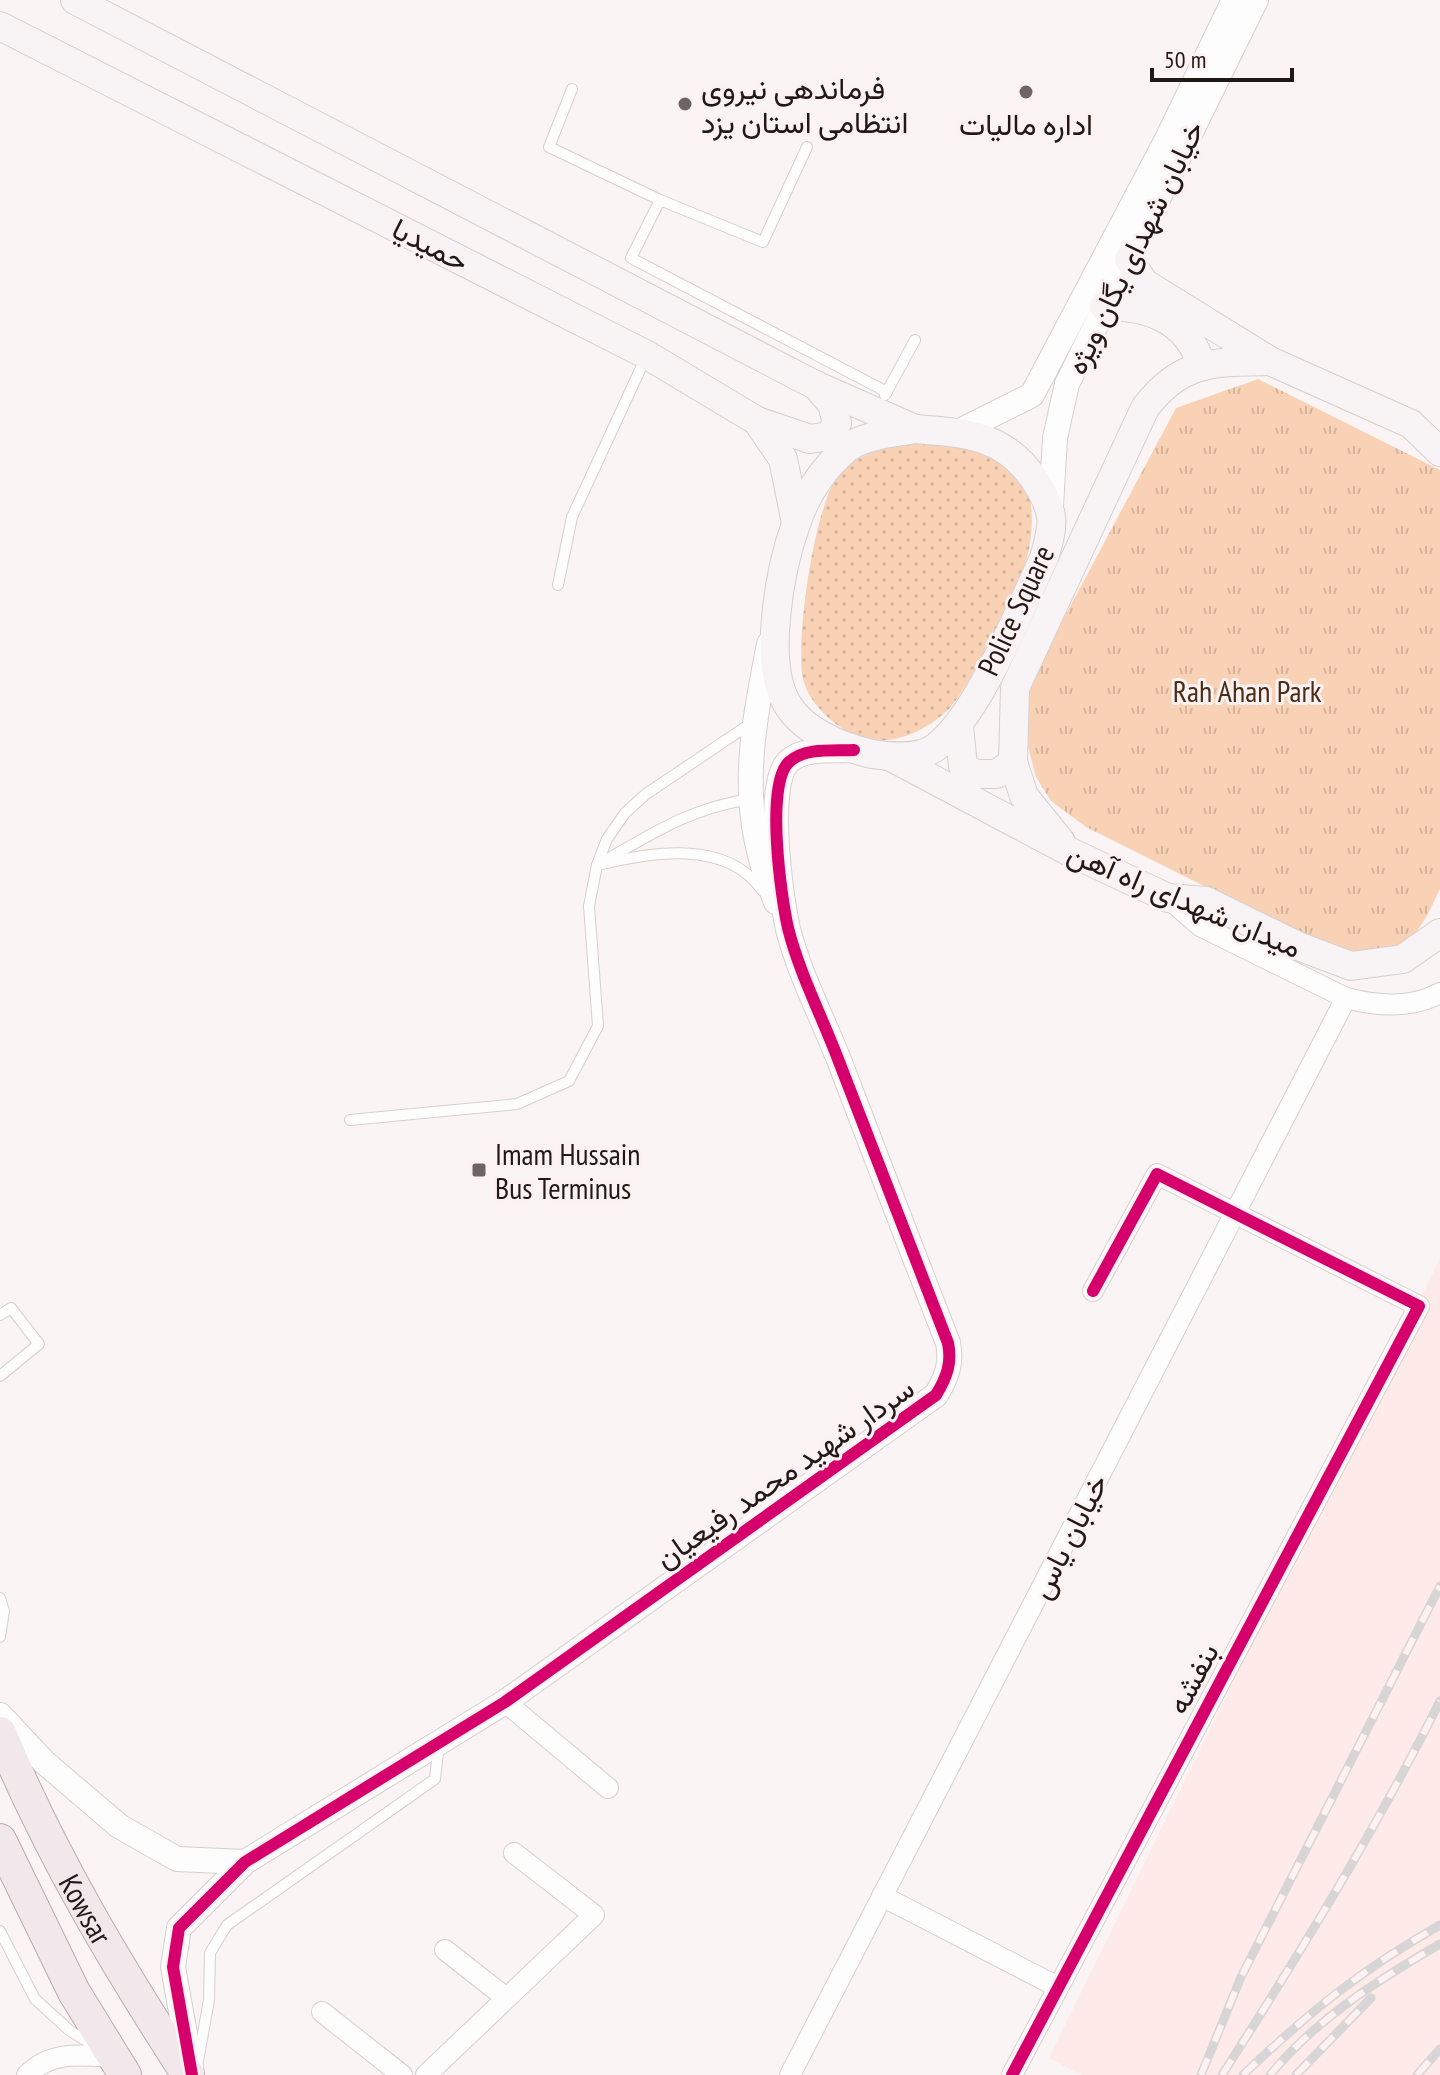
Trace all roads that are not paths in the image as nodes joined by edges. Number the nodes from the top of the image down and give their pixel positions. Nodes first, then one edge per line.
1 (75, 0) edge
2 (1234, 0) edge
3 (1256, 0) edge
4 (2, 25) edge
5 (572, 89) dead end
6 (807, 147) dead end
7 (660, 200) junction
8 (1129, 259) junction
9 (1104, 306) junction
10 (915, 340) dead end
11 (647, 355) junction
12 (1270, 361) junction
13 (1201, 364) junction
14 (815, 385) junction
15 (881, 402) junction
16 (757, 421) junction
17 (1411, 424) junction
18 (915, 429) junction
19 (1440, 429) edge
20 (958, 432) junction
21 (1440, 452) edge
22 (1051, 506) junction
23 (796, 523) junction
24 (558, 585) dead end
25 (777, 603) junction
26 (754, 721) junction
27 (959, 725) junction
28 (854, 750) junction
29 (893, 758) junction
30 (1013, 762) junction
31 (750, 799) junction
32 (1068, 851) junction
33 (597, 865) junction
34 (1168, 898) junction
35 (788, 929) junction
36 (1440, 933) edge
37 (1440, 993) edge
38 (1346, 998) junction
39 (350, 1120) dead end
40 (1236, 1211) junction
41 (1093, 1291) dead end
42 (0, 1315) edge
43 (0, 1376) edge
44 (0, 1598) edge
45 (0, 1637) edge
46 (505, 1702) junction
47 (0, 1715) edge
48 (0, 1733) edge
49 (439, 1742) junction
50 (608, 1788) dead end
51 (0, 1840) edge
52 (514, 1853) dead end
53 (245, 1862) junction
54 (882, 1896) junction
55 (0, 1931) edge
56 (445, 1950) dead end
57 (1056, 1986) junction
58 (505, 1997) junction
59 (322, 2012) dead end
60 (118, 2066) edge
61 (27, 2075) edge
62 (192, 2075) edge
63 (402, 2075) edge
64 (426, 2075) edge
65 (790, 2075) edge
66 (1012, 2075) edge

1 - 14 main road, حمیدیا
2 - 20 street, خیابان شهدای یگان ویژه
3 - 8 street, خیابان شهدای یگان ویژه
4 - 11 main road, حمیدیا
5 - 7 lane
6 - 7 lane
7 - 15 lane
8 - 9 street, خیابان شهدای یگان ویژه
8 - 12 main road
9 - 13 main road
9 - 22 street, خیابان شهدای یگان ویژه
10 - 15 lane
11 - 16 main road, حمیدیا
11 - 24 lane
12 - 13 main road
12 - 17 main road
13 - 30 main road
14 - 15 main road, حمیدیا
14 - 16 main road
15 - 18 main road, حمیدیا
16 - 23 main road, حمیدیا
17 - 19 street
17 - 21 main road
18 - 20 main road, Police Square
18 - 23 main road, Police Square
20 - 22 main road, Police Square
22 - 27 main road, Police Square
23 - 25 main road, Police Square
25 - 26 street
25 - 28 main road, Police Square
26 - 31 street
26 - 33 lane
27 - 29 main road, Police Square
27 - 30 main road
28 - 29 main road, Police Square
28 - 35 street, سردار شهید محمد رفیعیان
29 - 32 main road, میدان شهدای راه آهن
30 - 32 main road
31 - 33 lane
31 - 35 street
32 - 34 main road, میدان شهدای راه آهن
33 - 35 lane
33 - 39 lane
34 - 36 main road, میدان شهدای راه آهن
34 - 38 street
35 - 46 street, سردار شهید محمد رفیعیان
37 - 38 street
38 - 40 street, خیابان یاس
40 - 41 street
40 - 54 street, خیابان یاس
40 - 57 street, بنفشه
42 - 43 lane
44 - 45 lane
46 - 49 street, سردار شهید محمد رفیعیان
46 - 50 street
47 - 53 street
48 - 62 main road, Kowsar
49 - 53 street, سردار شهید محمد رفیعیان
49 - 62 lane
51 - 60 main road, Kowsar
52 - 58 street
53 - 62 street, سردار شهید محمد رفیعیان
54 - 57 street
54 - 65 street, خیابان یاس
55 - 60 lane
56 - 58 street
57 - 66 street, بنفشه
58 - 64 street
59 - 63 street
60 - 61 street

